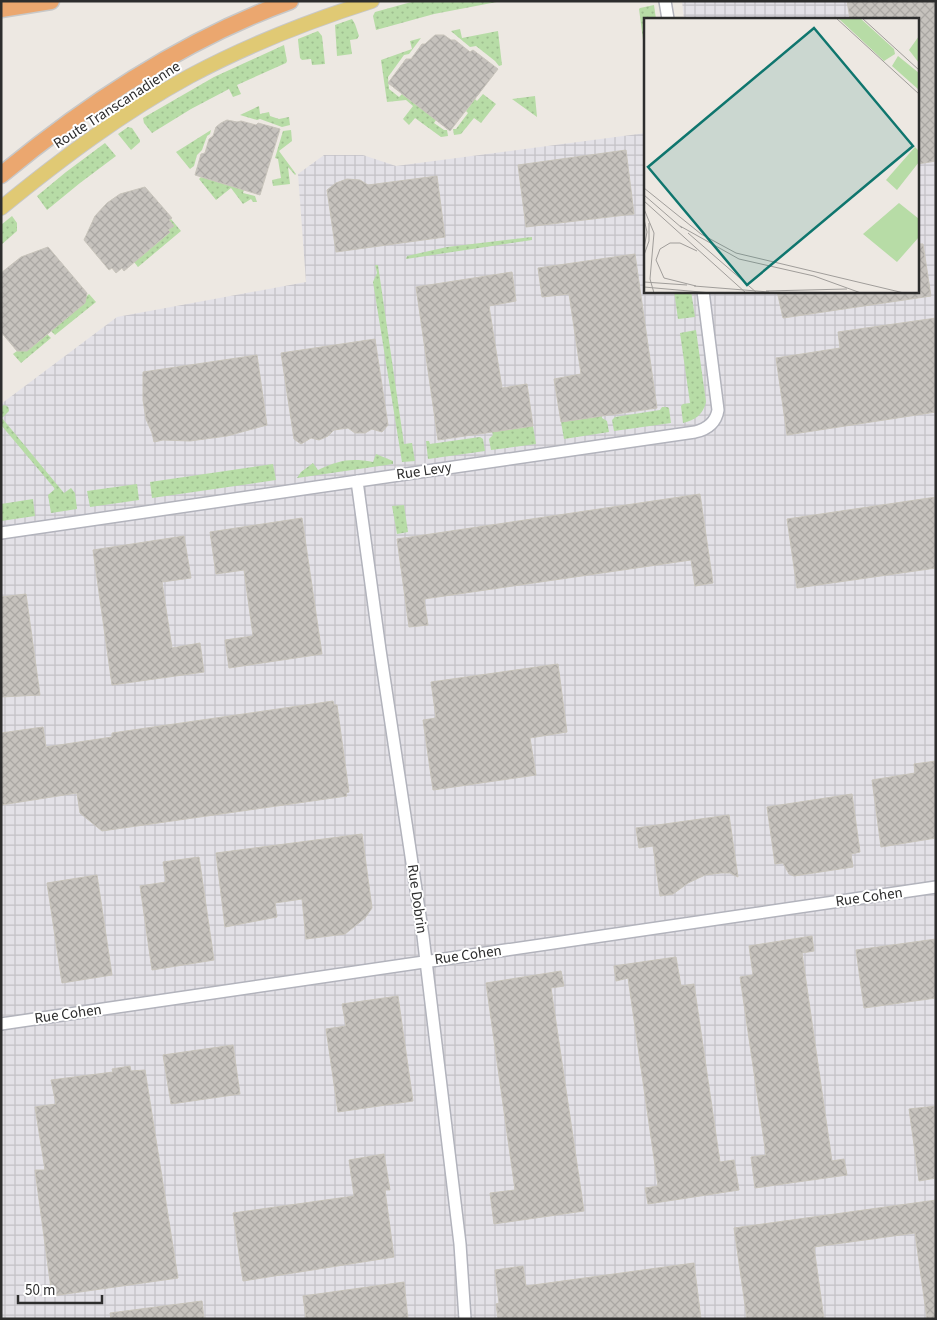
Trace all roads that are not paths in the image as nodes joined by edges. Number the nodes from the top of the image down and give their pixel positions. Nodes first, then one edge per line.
1 (50, 1) edge
2 (290, 1) edge
3 (372, 1) edge
4 (665, 1) edge
5 (1, 9) edge
6 (668, 18) edge
7 (1, 175) edge
8 (1, 208) edge
9 (704, 292) edge
10 (357, 481) junction
11 (1, 533) edge
12 (936, 887) edge
13 (426, 961) junction
14 (1, 1024) edge
15 (465, 1319) edge

1 - 5 highway
2 - 7 highway
3 - 8 main road, Route Transcanadienne
4 - 6 street
9 - 10 street, Rue Levy
10 - 11 street, Rue Levy
10 - 13 street, Rue Dobrin
12 - 13 street, Rue Cohen
13 - 14 street, Rue Cohen
13 - 15 street, Rue Dobrin

